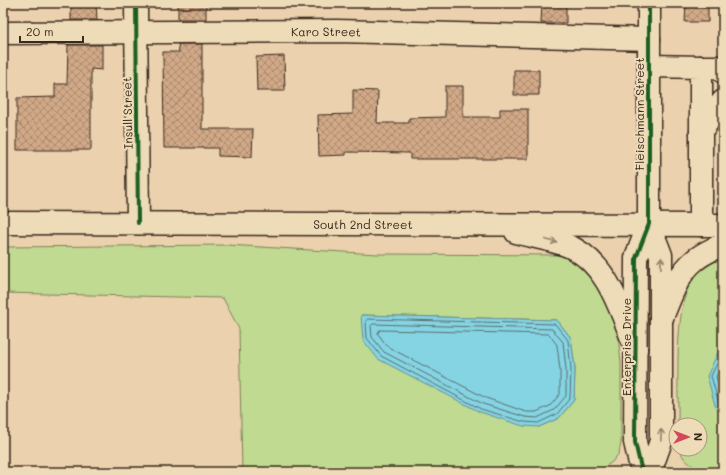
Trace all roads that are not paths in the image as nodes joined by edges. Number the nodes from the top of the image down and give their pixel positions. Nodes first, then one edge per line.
1 (136, 3) edge
2 (649, 3) edge
3 (3, 33) edge
4 (136, 33) junction
5 (649, 39) junction
6 (648, 66) junction
7 (701, 67) junction
8 (723, 72) edge
9 (723, 101) edge
10 (701, 131) junction
11 (3, 223) edge
12 (138, 223) junction
13 (486, 224) junction
14 (649, 224) junction
15 (701, 225) junction
16 (723, 226) edge
17 (723, 244) edge
18 (661, 320) junction
19 (636, 349) junction
20 (642, 472) edge
21 (650, 472) edge

1 - 4 main road, Insull Street
2 - 5 main road, Fleischmann Street
3 - 4 main road, Karo Street
4 - 5 main road, Karo Street
4 - 12 main road, Insull Street
5 - 6 main road, Fleischmann Street
6 - 7 main road
6 - 14 main road, Fleischmann Street
7 - 8 main road
7 - 10 main road
9 - 10 main road
10 - 15 main road
11 - 12 main road, South 2nd Street
12 - 13 main road, South 2nd Street
13 - 14 main road, South 2nd Street
13 -> 19 main road
14 - 15 main road, South 2nd Street
18 -> 14 main road
14 - 19 main road, Enterprise Drive
15 - 16 main road, South 2nd Street
17 - 18 main road
21 -> 18 main road
19 - 20 main road, Enterprise Drive

